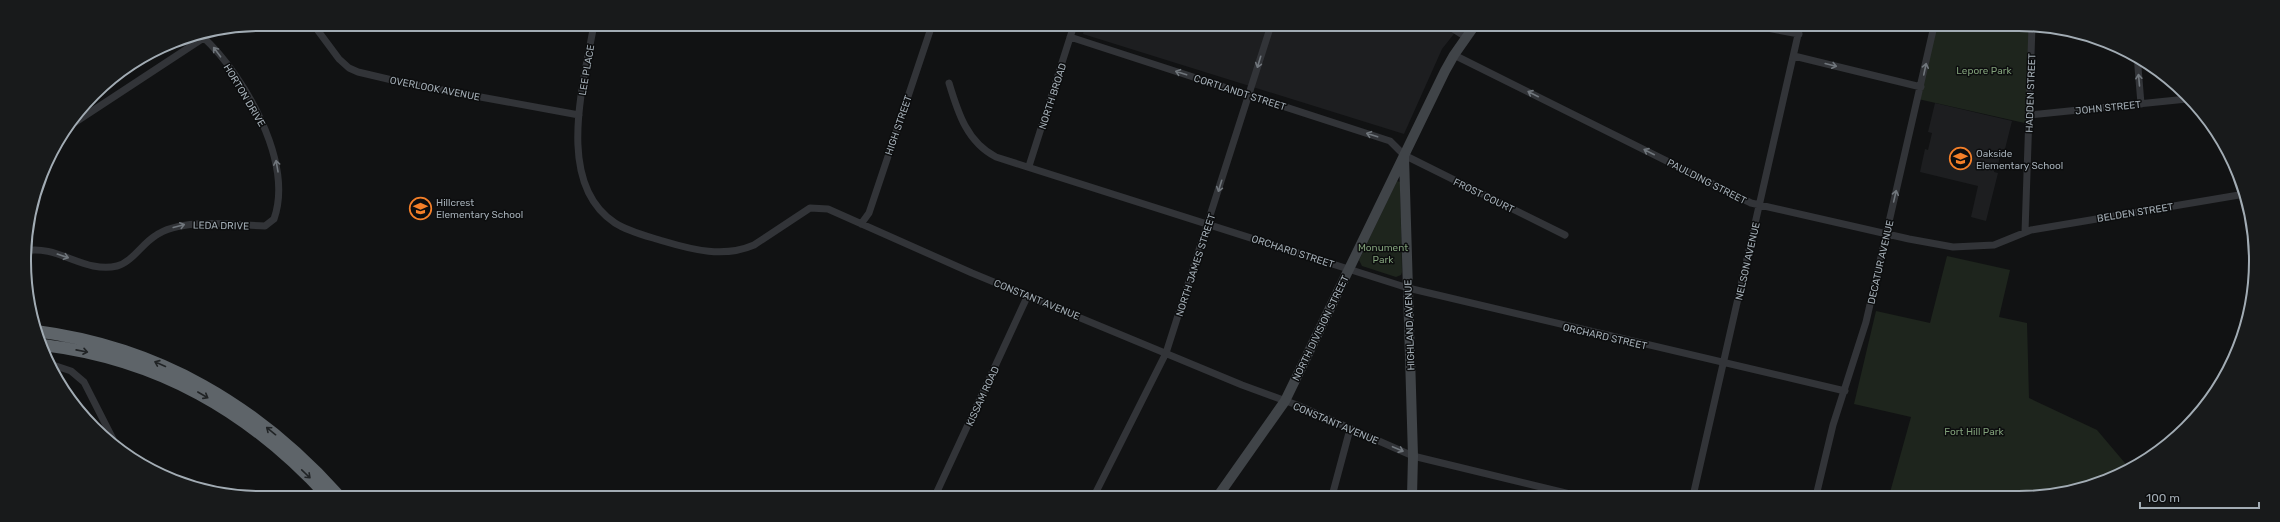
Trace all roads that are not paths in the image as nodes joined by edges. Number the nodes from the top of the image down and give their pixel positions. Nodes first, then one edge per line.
1 (317, 31) edge
2 (593, 31) edge
3 (930, 31) edge
4 (1072, 31) edge
5 (1269, 31) edge
6 (1456, 31) edge
7 (1470, 31) edge
8 (1782, 31) edge
9 (1799, 31) edge
10 (1933, 31) edge
11 (2032, 31) edge
12 (1798, 34) junction
13 (207, 37) edge
14 (1070, 37) junction
15 (1466, 37) junction
16 (202, 39) edge
17 (1454, 55) junction
18 (1794, 56) junction
19 (2138, 64) edge
20 (949, 83) dead end
21 (1921, 87) junction
22 (1249, 95) junction
23 (2183, 99) edge
24 (2141, 104) junction
25 (579, 115) junction
26 (2029, 115) junction
27 (81, 118) edge
28 (1404, 155) junction
29 (1029, 166) junction
30 (2239, 195) edge
31 (1760, 205) junction
32 (861, 224) junction
33 (1208, 224) junction
34 (265, 226) joint
35 (2025, 232) junction
36 (1886, 234) junction
37 (1565, 235) dead end
38 (31, 251) edge
39 (1348, 270) junction
40 (1408, 288) junction
41 (1028, 295) junction
42 (42, 332) edge
43 (48, 346) edge
44 (1166, 353) junction
45 (1724, 363) junction
46 (57, 366) edge
47 (1845, 391) junction
48 (1285, 401) junction
49 (1350, 429) junction
50 (111, 436) edge
51 (1413, 456) junction
52 (322, 491) edge
53 (334, 491) edge
54 (937, 491) edge
55 (1097, 491) edge
56 (1222, 491) edge
57 (1333, 491) edge
58 (1412, 491) edge
59 (1557, 491) edge
60 (1694, 491) edge
61 (1817, 491) edge

1 - 25 street, OVERLOOK AVENUE
2 - 25 street, LEE PLACE
3 - 32 street, HIGH STREET
4 - 14 street, NORTH BROAD
5 -> 22 street, NORTH JAMES STREET
6 - 15 street
7 - 15 street, NORTH DIVISION STREET
8 - 12 street
9 - 12 street, NELSON AVENUE
21 -> 10 street, DECATUR AVENUE
11 - 26 street, HADDEN STREET
12 - 18 street, NELSON AVENUE
34 -> 13 street, HORTON DRIVE
22 -> 14 street, CORTLANDT STREET
14 - 29 street, NORTH BROAD
15 - 17 street, NORTH DIVISION STREET
16 - 27 street
17 - 28 street, NORTH DIVISION STREET
31 -> 17 street, PAULDING STREET
18 -> 21 street
18 - 31 street, NELSON AVENUE
24 -> 19 street
20 - 29 street, ORCHARD STREET
36 -> 21 street, DECATUR AVENUE
28 -> 22 street, CORTLANDT STREET
22 -> 33 street, NORTH JAMES STREET
23 - 24 street, JOHN STREET
24 - 26 street, JOHN STREET
25 - 32 street, CONSTANT AVENUE
26 - 35 street, HADDEN STREET
28 - 37 street, FROST COURT
28 - 39 street, NORTH DIVISION STREET
28 - 40 street, HIGHLAND AVENUE
29 - 33 street, ORCHARD STREET
30 - 35 street, BELDEN STREET
31 - 36 street, PAULDING STREET
31 - 45 street, NELSON AVENUE
32 - 41 street, CONSTANT AVENUE
33 - 39 street, ORCHARD STREET
33 - 44 street, NORTH JAMES STREET
38 -> 34 street, LEDA DRIVE
35 - 36 street, PAULDING STREET
36 - 47 street, DECATUR AVENUE
39 - 40 street, ORCHARD STREET
39 - 48 street, NORTH DIVISION STREET
40 - 45 street, ORCHARD STREET
40 - 51 street, HIGHLAND AVENUE
41 - 44 street, CONSTANT AVENUE
41 - 54 street, KISSAM ROAD
53 -> 42 highway
43 -> 52 highway
44 - 48 street, CONSTANT AVENUE
44 - 55 street, NORTH JAMES STREET
45 - 47 street, ORCHARD STREET
45 - 60 street, NELSON AVENUE
46 - 50 street
47 - 61 street, DECATUR AVENUE
48 - 49 street, CONSTANT AVENUE
48 - 56 street, NORTH DIVISION STREET
49 -> 51 street, CONSTANT AVENUE
49 - 57 street
51 - 58 street, HIGHLAND AVENUE
51 - 59 street, CONSTANT AVENUE

